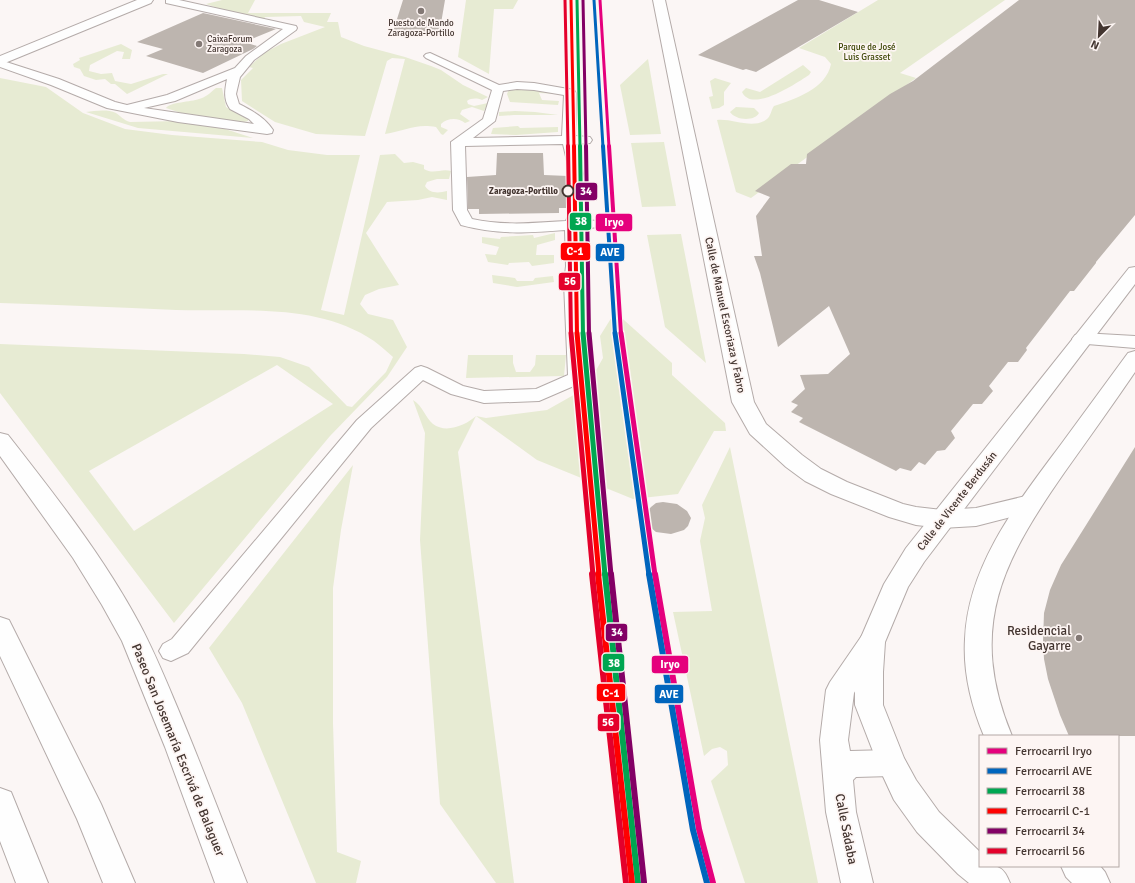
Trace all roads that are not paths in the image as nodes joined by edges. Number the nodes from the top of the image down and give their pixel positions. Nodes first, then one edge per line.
1 (124, 0) edge
2 (147, 0) edge
3 (659, 0) edge
4 (170, 1) edge
5 (117, 12) junction
6 (430, 56) dead end
7 (0, 62) edge
8 (240, 70) junction
9 (498, 89) junction
10 (154, 90) dead end
11 (111, 105) junction
12 (124, 108) junction
13 (568, 140) junction
14 (585, 140) dead end
15 (458, 142) junction
16 (594, 224) dead end
17 (572, 225) junction
18 (1135, 272) edge
19 (1082, 339) junction
20 (1135, 342) edge
21 (1135, 357) edge
22 (0, 440) edge
23 (1030, 504) junction
24 (942, 519) junction
25 (0, 628) edge
26 (872, 642) junction
27 (171, 651) dead end
28 (994, 727) edge
29 (891, 763) junction
30 (837, 774) junction
31 (0, 802) edge
32 (1078, 867) edge
33 (32, 883) edge
34 (119, 883) edge
35 (231, 883) edge
36 (857, 883) edge
37 (994, 883) edge
38 (1094, 883) edge

1 - 5 main road
2 - 5 main road
3 - 24 main road, Calle de Manuel Escoriaza y Fabro
4 - 8 street
5 - 7 main road
6 - 9 street
7 - 11 street
8 - 12 street
8 - 12 street
9 - 13 street
9 - 15 street
10 - 11 street
11 - 12 street
13 - 14 street
13 - 15 street
13 - 17 street
15 - 17 street
16 - 17 street
17 - 27 street
18 - 19 main road, Calle de Vicente Berdusán
19 - 20 main road
19 - 24 main road, Calle de Vicente Berdusán
21 - 23 main road
22 - 35 main road, Paseo San Josemaría Escrivá de Balaguer
23 - 24 main road, Calle de Manuel Escoriaza y Fabro
23 - 28 main road
24 - 26 main road, Calle de Vicente Berdusán
25 - 34 main road
26 - 29 main road, Calle de Vicente Berdusán
26 - 30 main road, Calle Sádaba
29 - 30 main road
29 - 37 main road
30 - 36 main road, Calle Sádaba
31 - 33 main road
32 - 38 main road

